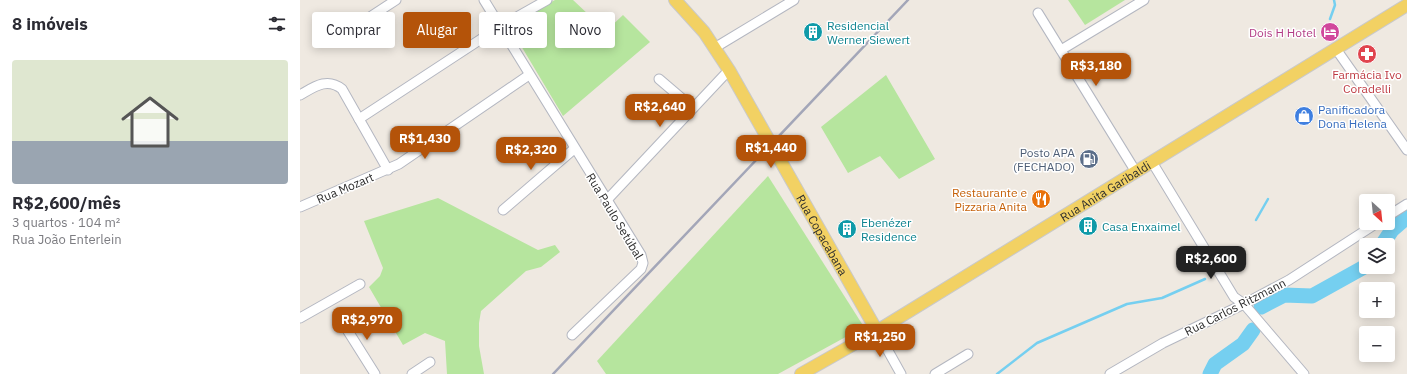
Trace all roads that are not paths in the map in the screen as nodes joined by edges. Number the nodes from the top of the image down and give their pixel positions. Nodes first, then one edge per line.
1 (396, 0) edge
2 (484, 0) edge
3 (547, 0) edge
4 (675, 0) edge
5 (794, 0) edge
6 (1144, 0) edge
7 (1407, 5) edge
8 (378, 12) edge
9 (492, 12) edge
10 (526, 12) edge
11 (1038, 13) dead end
12 (479, 40) edge
13 (716, 47) junction
14 (514, 48) edge
15 (1336, 49) junction
16 (1061, 50) junction
17 (729, 70) junction
18 (529, 75) junction
19 (659, 79) dead end
20 (300, 95) edge
21 (693, 108) junction
22 (359, 119) junction
23 (574, 149) junction
24 (1407, 150) edge
25 (1152, 162) junction
26 (388, 170) junction
27 (1136, 172) junction
28 (606, 201) junction
29 (1407, 204) edge
30 (300, 207) edge
31 (503, 210) dead end
32 (1395, 212) edge
33 (1366, 230) edge
34 (360, 284) dead end
35 (1244, 304) junction
36 (300, 318) edge
37 (341, 320) dead end
38 (877, 331) junction
39 (572, 335) dead end
40 (968, 354) dead end
41 (430, 362) dead end
42 (375, 374) edge
43 (412, 374) edge
44 (801, 374) edge
45 (901, 374) edge
46 (934, 374) edge
47 (1110, 374) edge
48 (1304, 374) edge

1 - 8 street
2 - 9 street, Rua Paulo Setúbal
3 - 10 street
4 - 13 main road, Rua Copacabana
5 - 13 street
6 - 16 street
7 - 15 main road, Rua Anita Garibaldi
11 - 16 street
12 - 22 street
13 - 17 main road, Rua Copacabana
14 - 18 street, Rua Paulo Setúbal
15 - 24 street
15 - 25 main road, Rua Anita Garibaldi
16 - 27 street
17 - 21 street
17 - 38 main road, Rua Copacabana
18 - 23 street, Rua Paulo Setúbal
18 - 26 street, Rua Mozart
19 - 21 street
20 - 22 street
21 - 28 street
22 - 26 street
23 - 28 street, Rua Paulo Setúbal
23 - 31 street
25 - 27 main road, Rua Anita Garibaldi
25 - 35 street
26 - 30 street, Rua Mozart
27 - 38 main road, Rua Anita Garibaldi
28 - 39 street, Rua Paulo Setúbal
29 - 32 street
33 - 35 street, Rua Carlos Ritzmann
34 - 36 street
35 - 47 street, Rua Carlos Ritzmann
35 - 48 street
37 - 42 street
38 - 44 main road, Rua Anita Garibaldi
38 - 45 street
40 - 46 street
41 - 43 street

